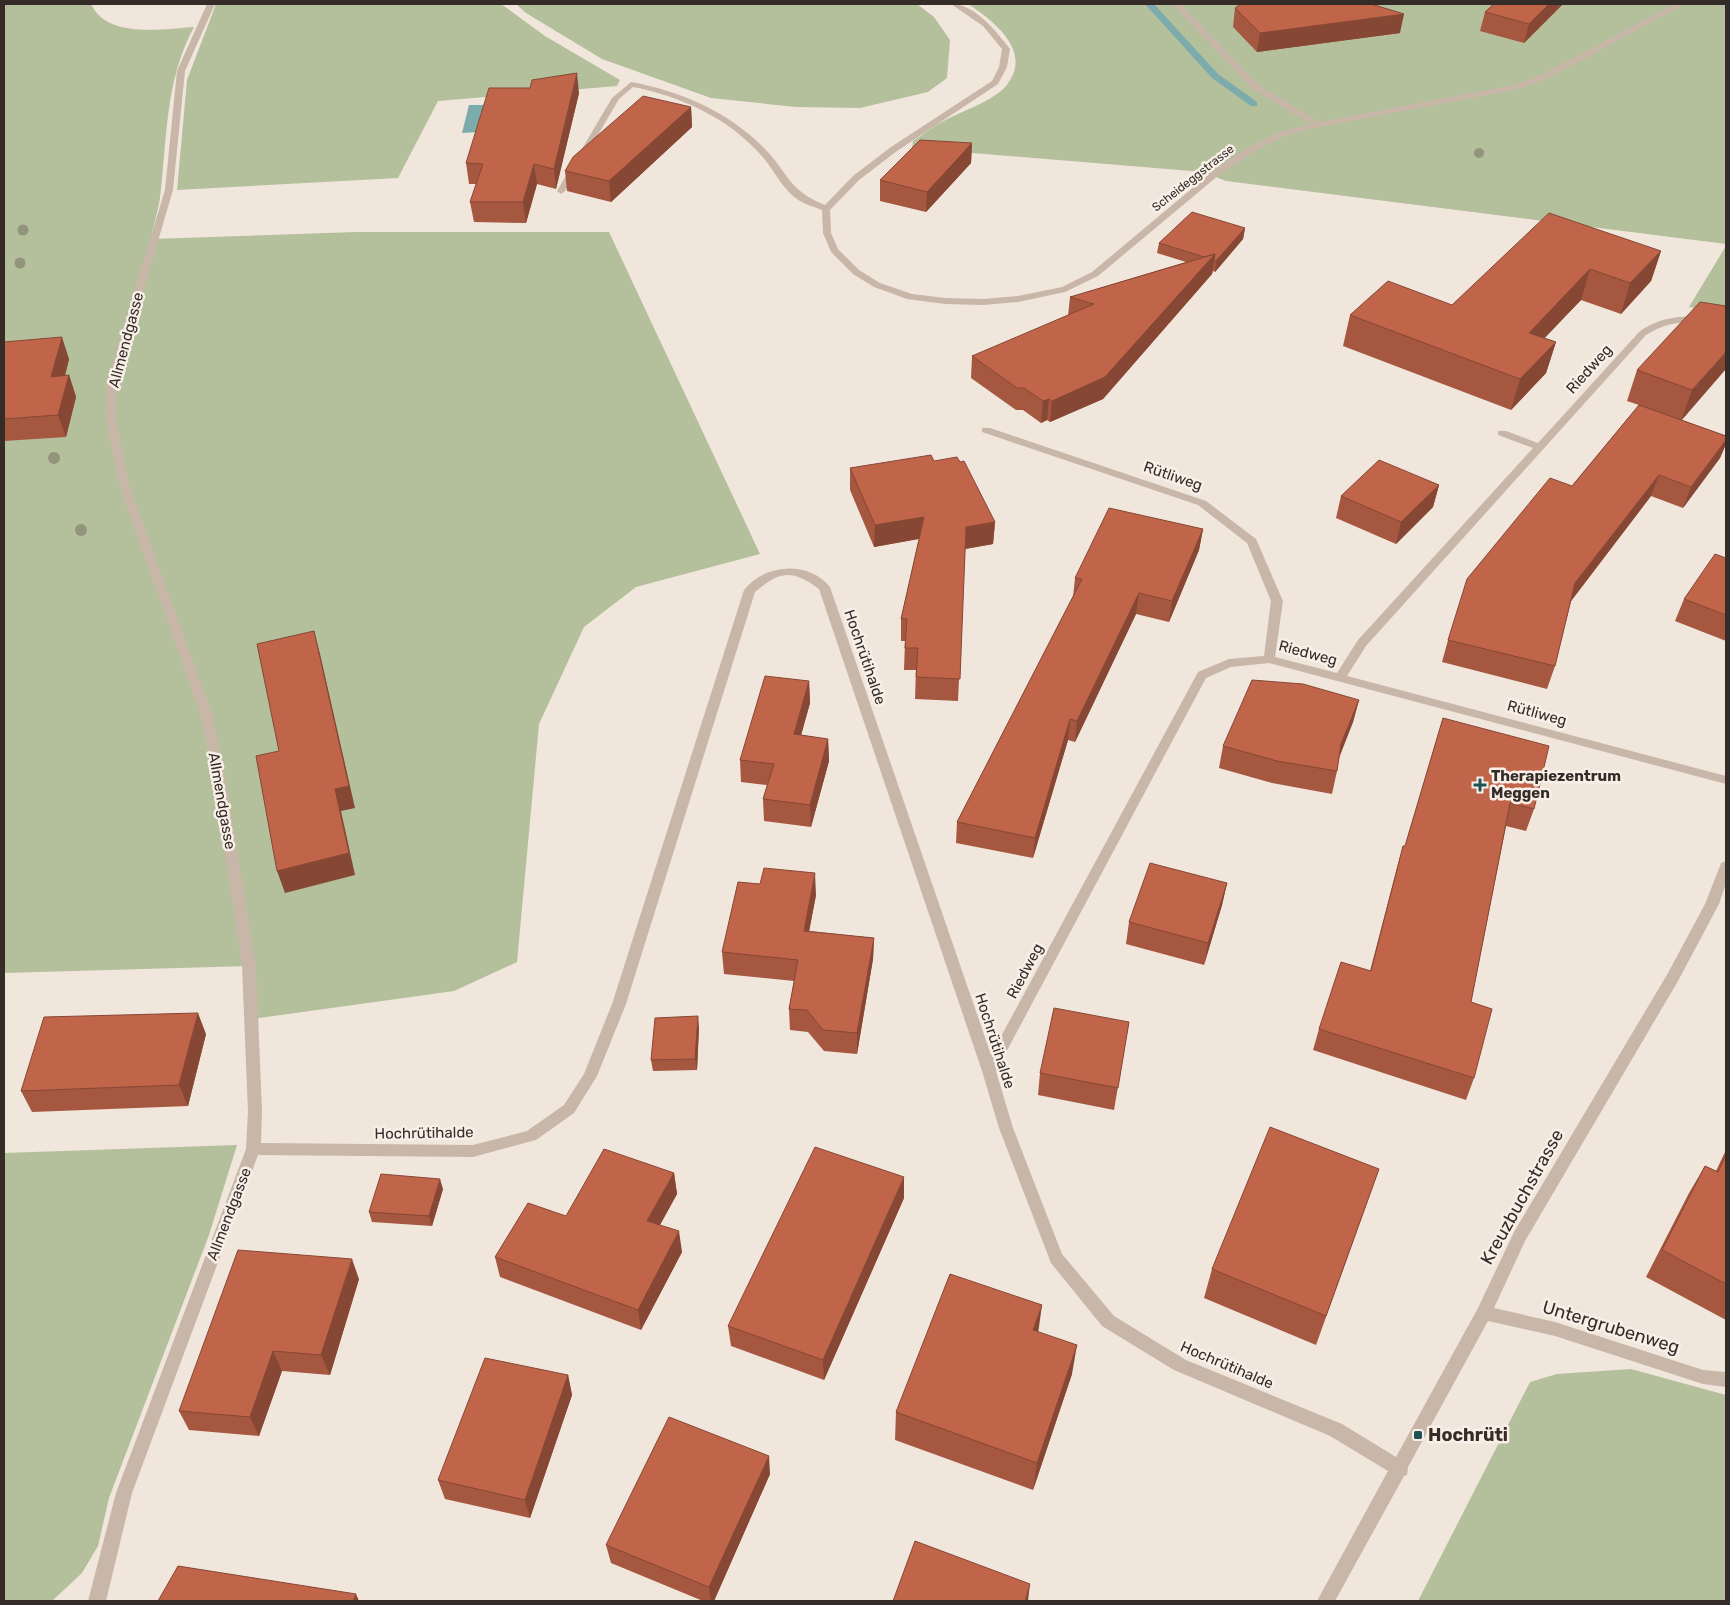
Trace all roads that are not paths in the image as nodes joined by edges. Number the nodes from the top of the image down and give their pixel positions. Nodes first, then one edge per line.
1 (212, 4) edge
2 (955, 4) edge
3 (1176, 4) edge
4 (1680, 4) edge
5 (1318, 125) junction
6 (562, 191) dead end
7 (826, 209) junction
8 (1726, 322) edge
9 (986, 430) dead end
10 (1502, 433) dead end
11 (1540, 447) junction
12 (1269, 659) junction
13 (1340, 678) junction
14 (1726, 780) edge
15 (1726, 866) edge
16 (989, 1071) junction
17 (254, 1149) junction
18 (1484, 1313) junction
19 (1726, 1380) edge
20 (1401, 1469) junction
21 (97, 1601) edge
22 (1326, 1601) edge

1 - 17 street, Allmendgasse
2 - 7 street
3 - 5 street
4 - 5 street, Scheideggstrasse
5 - 7 street, Scheideggstrasse
6 - 7 street
8 - 11 street, Riedweg
9 - 12 street, Rütliweg
10 - 11 street
11 - 13 street, Riedweg
12 - 13 street, Riedweg
12 - 16 street, Riedweg
13 - 14 street, Rütliweg
15 - 18 street, Kreuzbuchstrasse
16 - 17 street, Hochrütihalde
16 - 20 street, Hochrütihalde
17 - 21 street, Allmendgasse
18 - 19 street, Untergrubenweg
18 - 20 street, Kreuzbuchstrasse
20 - 22 street, Kreuzbuchstrasse

